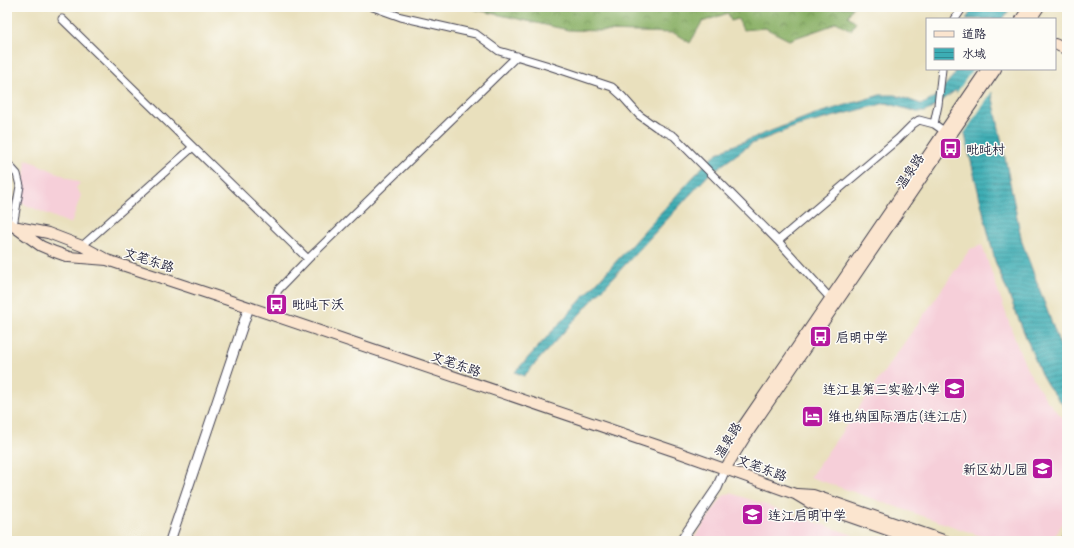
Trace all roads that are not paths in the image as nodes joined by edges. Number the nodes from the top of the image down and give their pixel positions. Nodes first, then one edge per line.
1 (373, 7) edge
2 (963, 7) edge
3 (1029, 7) edge
4 (1039, 7) edge
5 (62, 18) dead end
6 (956, 18) edge
7 (1022, 18) edge
8 (1032, 18) edge
9 (1056, 44) edge
10 (1067, 50) edge
11 (517, 56) junction
12 (942, 70) edge
13 (993, 70) edge
14 (956, 121) junction
15 (934, 124) junction
16 (944, 131) junction
17 (193, 147) junction
18 (7, 163) edge
19 (10, 224) edge
20 (778, 241) junction
21 (82, 246) junction
22 (308, 258) junction
23 (107, 260) junction
24 (830, 298) junction
25 (274, 302) dead end
26 (249, 307) junction
27 (725, 469) junction
28 (795, 494) junction
29 (1067, 537) edge
30 (170, 541) edge
31 (681, 541) edge
32 (919, 541) edge
33 (946, 541) edge
34 (1065, 541) edge

1 - 11 street
2 - 6 street
3 - 7 main road
4 - 8 main road
5 - 17 street
9 - 10 main road
11 - 20 street
11 - 22 street
12 - 15 street
13 - 14 main road, 温泉路
14 - 16 main road, 温泉路
14 - 27 main road, 温泉路
15 - 16 street
15 - 20 street
16 - 24 main road, 温泉路
17 - 21 street
17 - 22 street
18 - 19 street
19 - 21 main road, 文笔东路
19 - 23 main road, 文笔东路
20 - 24 street
21 - 23 main road, 文笔东路
22 - 25 street
23 - 26 main road, 文笔东路
24 - 27 main road, 温泉路
26 - 27 main road, 文笔东路
26 - 30 street
27 - 28 main road, 文笔东路
27 - 31 street
28 - 32 main road, 文笔东路
28 - 33 main road, 文笔东路
29 - 34 street

